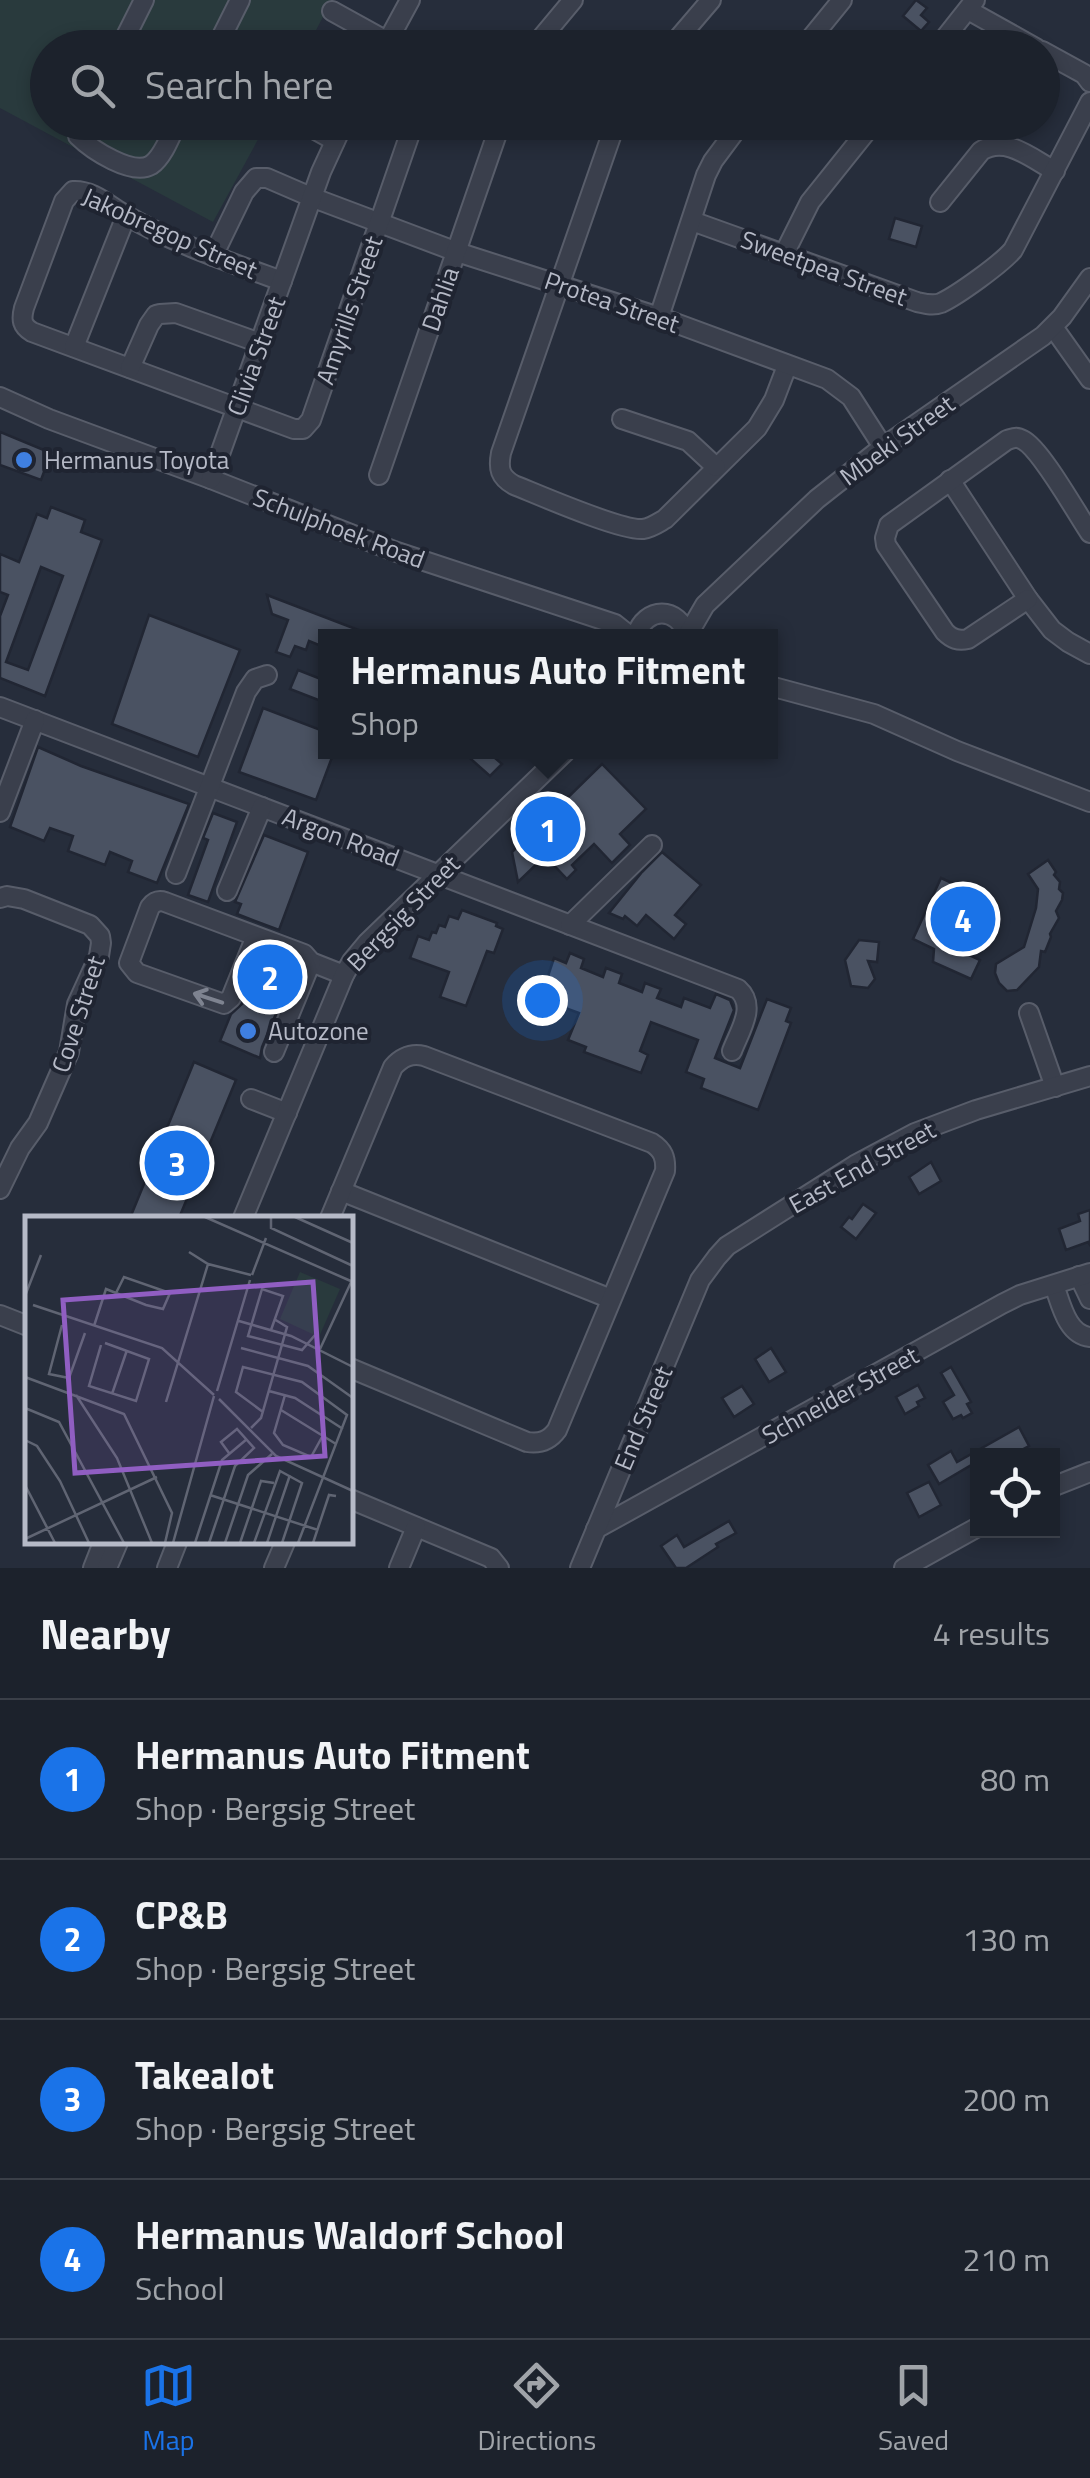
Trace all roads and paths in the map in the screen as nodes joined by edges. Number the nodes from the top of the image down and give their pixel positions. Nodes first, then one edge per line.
1 (144, 0) edge
2 (240, 0) edge
3 (410, 0) edge
4 (573, 0) edge
5 (711, 0) edge
6 (842, 0) edge
7 (971, 5) edge
8 (332, 11) dead end
9 (129, 30) edge
10 (225, 30) edge
11 (364, 30) edge
12 (397, 30) edge
13 (548, 30) edge
14 (685, 30) edge
15 (818, 30) edge
16 (951, 30) edge
17 (1010, 30) edge
18 (1060, 60) edge
19 (1090, 82) edge
20 (1090, 102) edge
21 (82, 140) edge
22 (167, 140) edge
23 (408, 140) edge
24 (495, 140) edge
25 (610, 140) edge
26 (728, 140) edge
27 (860, 140) edge
28 (335, 141) edge
29 (1054, 171) junction
30 (311, 198) junction
31 (940, 202) dead end
32 (126, 216) junction
33 (692, 220) junction
34 (380, 222) junction
35 (457, 252) junction
36 (784, 254) junction
37 (213, 256) junction
38 (1090, 278) edge
39 (282, 281) junction
40 (560, 283) junction
41 (658, 317) junction
42 (1053, 327) junction
43 (260, 344) junction
44 (74, 347) junction
45 (787, 366) junction
46 (130, 368) junction
47 (1090, 379) edge
48 (4, 396) edge
49 (237, 409) junction
50 (622, 419) dead end
51 (884, 448) junction
52 (716, 467) junction
53 (379, 476) dead end
54 (212, 479) junction
55 (950, 480) junction
56 (1090, 534) edge
57 (1028, 600) junction
58 (706, 605) junction
59 (671, 615) junction
60 (631, 629) edge
61 (639, 629) edge
62 (684, 629) edge
63 (691, 629) edge
64 (1090, 654) edge
65 (267, 675) dead end
66 (778, 688) edge
67 (0, 707) edge
68 (35, 720) junction
69 (559, 759) edge
70 (211, 788) junction
71 (1090, 802) edge
72 (262, 807) junction
73 (0, 812) edge
74 (652, 846) dead end
75 (176, 874) dead end
76 (438, 874) junction
77 (227, 890) dead end
78 (0, 898) edge
79 (570, 924) junction
80 (256, 936) junction
81 (311, 962) junction
82 (344, 975) junction
83 (1028, 1012) dead end
84 (732, 1051) dead end
85 (274, 1052) dead end
86 (1090, 1076) edge
87 (1054, 1087) junction
88 (252, 1099) dead end
89 (287, 1114) junction
90 (0, 1189) edge
91 (342, 1191) junction
92 (244, 1216) edge
93 (331, 1216) edge
94 (707, 1268) joint
95 (1084, 1275) edge
96 (1054, 1284) junction
97 (611, 1299) junction
98 (1090, 1299) edge
99 (0, 1315) edge
100 (25, 1325) edge
101 (1090, 1337) edge
102 (352, 1369) edge
103 (1090, 1472) edge
104 (1060, 1483) edge
105 (352, 1501) edge
106 (416, 1527) junction
107 (596, 1530) junction
108 (970, 1532) edge
109 (103, 1543) edge
110 (118, 1543) edge
111 (177, 1543) edge
112 (285, 1543) edge
113 (93, 1568) edge
114 (107, 1568) edge
115 (166, 1568) edge
116 (274, 1568) edge
117 (399, 1568) edge
118 (499, 1568) edge
119 (580, 1568) edge
120 (904, 1568) edge

1 - 9 street
2 - 10 street
3 - 12 street
4 - 13 street
5 - 14 street
6 - 15 street
7 - 16 street
7 - 17 street
8 - 11 street
18 - 19 street
20 - 29 street, Sweetpea Street
21 - 22 street
23 - 34 street, Amyrills Street
24 - 35 street, Dahlia
25 - 40 street
26 - 33 street
27 - 36 street
28 - 30 street, Clivia Street
29 - 31 street
29 - 36 street, Sweetpea Street
30 - 34 street, Protea Street
30 - 37 street, Protea Street
30 - 39 street, Clivia Street
32 - 37 street, Jakobregop Street
32 - 44 street
32 - 44 street, Jakobregop Street
33 - 36 street, Sweetpea Street
33 - 41 street
34 - 35 street, Protea Street
34 - 49 street, Amyrills Street
35 - 40 street, Protea Street
35 - 53 street, Dahlia
37 - 39 street, Jakobregop Street
38 - 42 street, Mbeki Street
39 - 43 street, Clivia Street
40 - 41 street, Protea Street
40 - 52 street
41 - 45 street, Protea Street
42 - 47 street
42 - 51 street, Mbeki Street
43 - 46 street
43 - 49 street, Clivia Street
44 - 46 street, Jakobregop Street
45 - 51 street, Protea Street
45 - 52 street
46 - 49 street, Jakobregop Street
48 - 54 street, Schulphoek Road
49 - 54 street, Clivia Street
50 - 52 street
51 - 58 street, Mbeki Street
54 - 60 street, Schulphoek Road
55 - 56 street
55 - 57 street
55 - 57 street
57 - 64 street
58 - 59 street, Mbeki Street
58 - 63 street, Mbeki Street
59 - 61 street, Mbeki Street
59 - 62 street
65 - 70 street
66 - 71 street
67 - 68 street, Argon Road
68 - 70 street, Argon Road
68 - 73 street
69 - 76 street, Bergsig Street
70 - 72 street, Argon Road
70 - 75 street
72 - 76 street, Argon Road
72 - 77 street
74 - 79 street
76 - 79 street, Argon Road
76 - 82 street, Bergsig Street
78 - 90 street, Cove Street
79 - 84 street, Argon Road
80 -> 80 street
80 - 81 street
81 - 82 street
81 - 85 street
82 - 89 street, Bergsig Street
83 - 87 street
86 - 87 street, East End Street
87 - 94 street, East End Street
88 - 89 street
89 - 92 street, Bergsig Street
91 - 93 street
91 - 97 street
91 - 97 street
94 - 107 street, End Street
95 - 96 street, Schneider Street
95 - 98 street
96 - 101 street
96 - 107 street, Schneider Street
97 - 102 street
99 - 100 street
103 - 104 street
105 - 106 street
106 - 117 street
106 - 118 street
107 - 119 street, End Street
108 - 120 street
109 - 113 street
110 - 114 street
111 - 115 street
112 - 116 street

